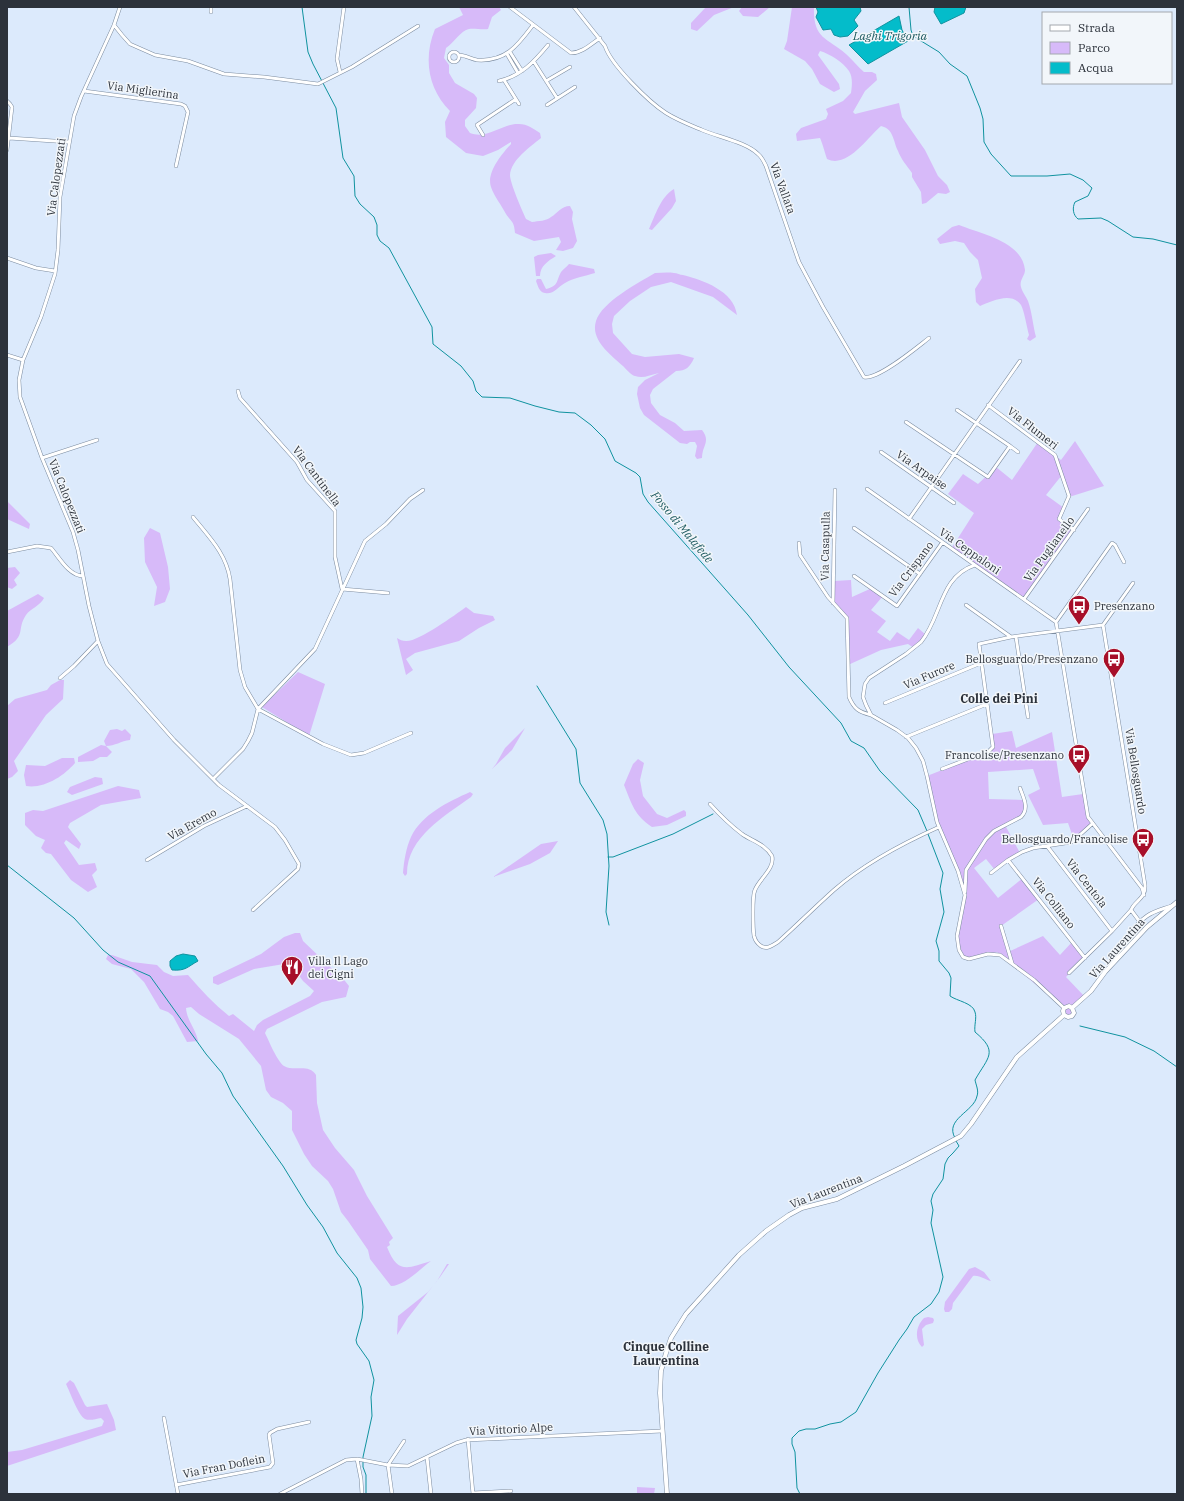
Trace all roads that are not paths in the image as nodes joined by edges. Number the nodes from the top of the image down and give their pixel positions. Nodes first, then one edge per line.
1 (120, 7) edge
2 (211, 7) edge
3 (344, 7) edge
4 (510, 7) edge
5 (574, 7) edge
6 (211, 12) dead end
7 (114, 25) junction
8 (534, 25) junction
9 (418, 26) dead end
10 (600, 38) junction
11 (548, 45) dead end
12 (508, 53) junction
13 (459, 55) dead end
14 (534, 62) junction
15 (570, 67) dead end
16 (340, 72) junction
17 (520, 72) junction
18 (504, 80) junction
19 (499, 81) dead end
20 (546, 81) junction
21 (575, 87) dead end
22 (84, 91) junction
23 (557, 98) junction
24 (516, 99) junction
25 (7, 102) edge
26 (519, 104) dead end
27 (547, 105) dead end
28 (483, 135) dead end
29 (8, 138) junction
30 (69, 142) junction
31 (7, 150) edge
32 (176, 166) dead end
33 (7, 258) edge
34 (55, 271) junction
35 (929, 338) dead end
36 (7, 355) edge
37 (23, 360) junction
38 (1020, 361) dead end
39 (238, 391) dead end
40 (988, 405) junction
41 (957, 410) dead end
42 (906, 422) dead end
43 (976, 423) junction
44 (96, 440) dead end
45 (1010, 446) junction
46 (881, 452) dead end
47 (1018, 452) dead end
48 (954, 455) junction
49 (42, 458) junction
50 (932, 488) junction
51 (866, 489) dead end
52 (422, 490) dead end
53 (835, 490) dead end
54 (954, 503) dead end
55 (1088, 509) dead end
56 (193, 517) dead end
57 (909, 519) junction
58 (854, 528) dead end
59 (1074, 530) junction
60 (799, 543) dead end
61 (942, 543) junction
62 (7, 552) edge
63 (1124, 562) dead end
64 (975, 565) junction
65 (920, 574) junction
66 (83, 576) junction
67 (854, 576) dead end
68 (1133, 583) dead end
69 (342, 589) junction
70 (388, 593) dead end
71 (1024, 599) junction
72 (833, 603) junction
73 (966, 605) dead end
74 (1056, 622) junction
75 (1103, 625) junction
76 (1058, 631) junction
77 (1011, 637) junction
78 (1016, 637) junction
79 (98, 642) junction
80 (981, 662) junction
81 (60, 678) dead end
82 (885, 703) dead end
83 (987, 704) junction
84 (258, 709) junction
85 (871, 715) junction
86 (1028, 717) dead end
87 (411, 733) dead end
88 (906, 737) junction
89 (942, 769) dead end
90 (213, 779) junction
91 (1020, 788) dead end
92 (710, 804) dead end
93 (247, 806) junction
94 (1092, 824) junction
95 (939, 828) junction
96 (1047, 846) junction
97 (147, 860) dead end
98 (1008, 860) junction
99 (991, 874) dead end
100 (1138, 884) junction
101 (1145, 884) junction
102 (1144, 894) junction
103 (965, 895) junction
104 (1176, 903) edge
105 (253, 910) dead end
106 (1131, 910) junction
107 (1154, 912) junction
108 (1158, 918) junction
109 (1140, 922) junction
110 (1001, 926) dead end
111 (1112, 931) junction
112 (1085, 958) junction
113 (1012, 963) junction
114 (1106, 972) junction
115 (1069, 974) dead end
116 (1064, 1008) junction
117 (1072, 1008) junction
118 (1064, 1015) junction
119 (164, 1418) dead end
120 (309, 1422) dead end
121 (662, 1431) junction
122 (468, 1439) junction
123 (404, 1441) dead end
124 (427, 1457) junction
125 (358, 1460) junction
126 (388, 1465) junction
127 (176, 1485) junction
128 (511, 1491) dead end
129 (473, 1493) edge
130 (178, 1494) edge
131 (280, 1494) edge
132 (362, 1494) edge
133 (392, 1494) edge
134 (431, 1494) edge
135 (667, 1494) edge

1 - 7 street, Via Calopezzati
2 - 6 street
3 - 16 street
4 - 8 street
5 - 10 street, Via Vallata
7 - 16 street
7 - 22 street, Via Calopezzati
8 - 10 street
8 - 12 street
9 - 16 street
10 - 35 street, Via Vallata
11 - 14 street
12 - 13 street
12 - 17 street
14 - 17 street
14 - 20 street
15 - 20 street
17 - 18 street
18 - 19 street
18 - 24 street
20 - 23 street
21 - 23 street
22 - 30 street, Via Calopezzati
22 - 32 street, Via Miglierina
23 - 27 street
24 - 26 street
24 - 28 street
25 - 29 street
29 - 30 street
29 - 31 street
30 - 34 street, Via Calopezzati
33 - 34 street
34 - 37 street, Via Calopezzati
36 - 37 street
37 - 49 street, Via Calopezzati
38 - 40 street
39 - 69 street, Via Cantinella
40 - 43 street
40 - 59 street, Via Flumeri
41 - 43 street
42 - 48 street
43 - 45 street
43 - 48 street
44 - 49 street
45 - 47 street
45 - 48 street
46 - 50 street, Via Arpaise
48 - 50 street
49 - 66 street, Via Calopezzati
50 - 54 street, Via Arpaise
50 - 57 street
51 - 57 street, Via Ceppaloni
52 - 69 street
53 - 72 street, Via Casapulla
55 - 59 street, Via Puglianello
56 - 84 street
57 - 61 street, Via Ceppaloni
58 - 65 street
59 - 71 street, Via Puglianello
60 - 72 street, Via Casapulla
61 - 64 street, Via Ceppaloni
61 - 65 street, Via Crispano
62 - 66 street
63 - 74 street
64 - 71 street, Via Ceppaloni
64 - 85 street
65 - 67 street, Via Crispano
66 - 79 street, Via Calopezzati
68 - 75 street
69 - 70 street
69 - 84 street
71 - 74 street, Via Ceppaloni
72 - 85 street, Via Casapulla
73 - 77 street
74 - 76 street
75 - 76 street
75 - 101 street, Via Bellosguardo
76 - 78 street
76 - 94 street
77 - 78 street
77 - 80 street
78 - 86 street
79 - 81 street
79 - 90 street, Via Calopezzati
80 - 82 street, Via Furore
80 - 83 street
83 - 88 street
83 - 89 street
84 - 87 street
84 - 90 street
85 - 88 street, Via Casapulla
88 - 95 street, Via Casapulla
90 - 93 street, Via Calopezzati
91 - 103 street
92 - 95 street
93 - 97 street, Via Eremo
93 - 105 street, Via Calopezzati
94 - 96 street
94 - 100 street
95 - 103 street, Via Casapulla
96 - 98 street
96 - 111 street, Via Centola
98 - 99 street
98 - 112 street, Via Colliano
100 - 101 street
100 - 102 street
101 - 102 street, Via Bellosguardo
102 - 106 street
103 - 113 street
104 - 107 street
104 - 108 main road, Via Laurentina
106 - 109 street
106 - 111 street
107 - 108 street
107 - 109 street
108 - 114 main road, Via Laurentina
109 - 114 street
110 - 113 street
111 - 112 street
112 - 115 street
113 - 116 street
114 - 117 main road, Via Laurentina
116 - 117 main road
116 - 118 main road
117 - 118 main road, Via Laurentina
118 - 121 main road, Via Laurentina
119 - 127 street
120 - 127 street, Via Fran Doflein
121 - 122 street, Via Vittorio Alpe
121 - 135 main road, Via Laurentina
122 - 124 street, Via Vittorio Alpe
122 - 129 street
123 - 126 street
124 - 126 street, Via Vittorio Alpe
124 - 134 street
125 - 126 street, Via Vittorio Alpe
125 - 131 street, Via Vittorio Alpe
125 - 132 street
126 - 133 street
127 - 130 street
128 - 129 street

